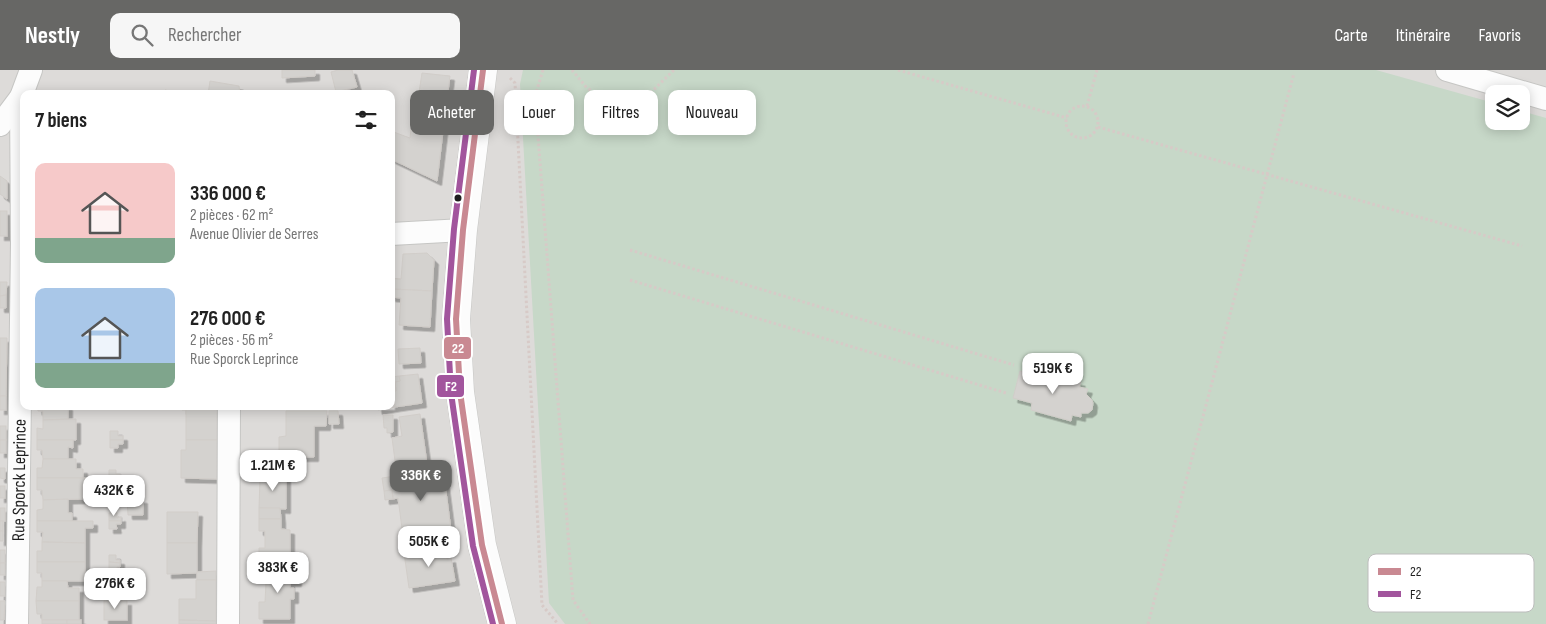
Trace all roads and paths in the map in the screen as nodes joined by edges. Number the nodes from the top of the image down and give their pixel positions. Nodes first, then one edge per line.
1 (31, 70) edge
2 (543, 70) edge
3 (572, 70) edge
4 (674, 70) edge
5 (898, 70) edge
6 (1097, 70) edge
7 (1447, 70) edge
8 (496, 73) edge
9 (1294, 73) dead end
10 (23, 90) edge
11 (20, 97) edge
12 (1546, 99) edge
13 (1087, 106) junction
14 (1067, 118) junction
15 (0, 125) edge
16 (1098, 127) junction
17 (1267, 174) junction
18 (464, 230) junction
19 (395, 234) edge
20 (1522, 246) dead end
21 (630, 250) dead end
22 (630, 280) dead end
23 (1014, 365) dead end
24 (1006, 393) dead end
25 (20, 396) edge
26 (228, 410) edge
27 (17, 624) edge
28 (228, 624) edge
29 (502, 624) edge
30 (558, 624) edge
31 (590, 624) edge
32 (1148, 624) edge

1 - 10 street
2 - 31 path
3 - 4 path
5 - 14 path
6 - 13 path
7 - 12 street
8 - 18 street
8 - 30 path
9 - 17 path
11 - 15 street
13 - 14 path
13 - 16 path
14 - 16 path
16 - 17 path
17 - 20 path
17 - 32 path
18 - 19 street
18 - 29 street
21 - 23 path
22 - 24 path
25 - 27 street, Rue Sporck Leprince
26 - 28 street

